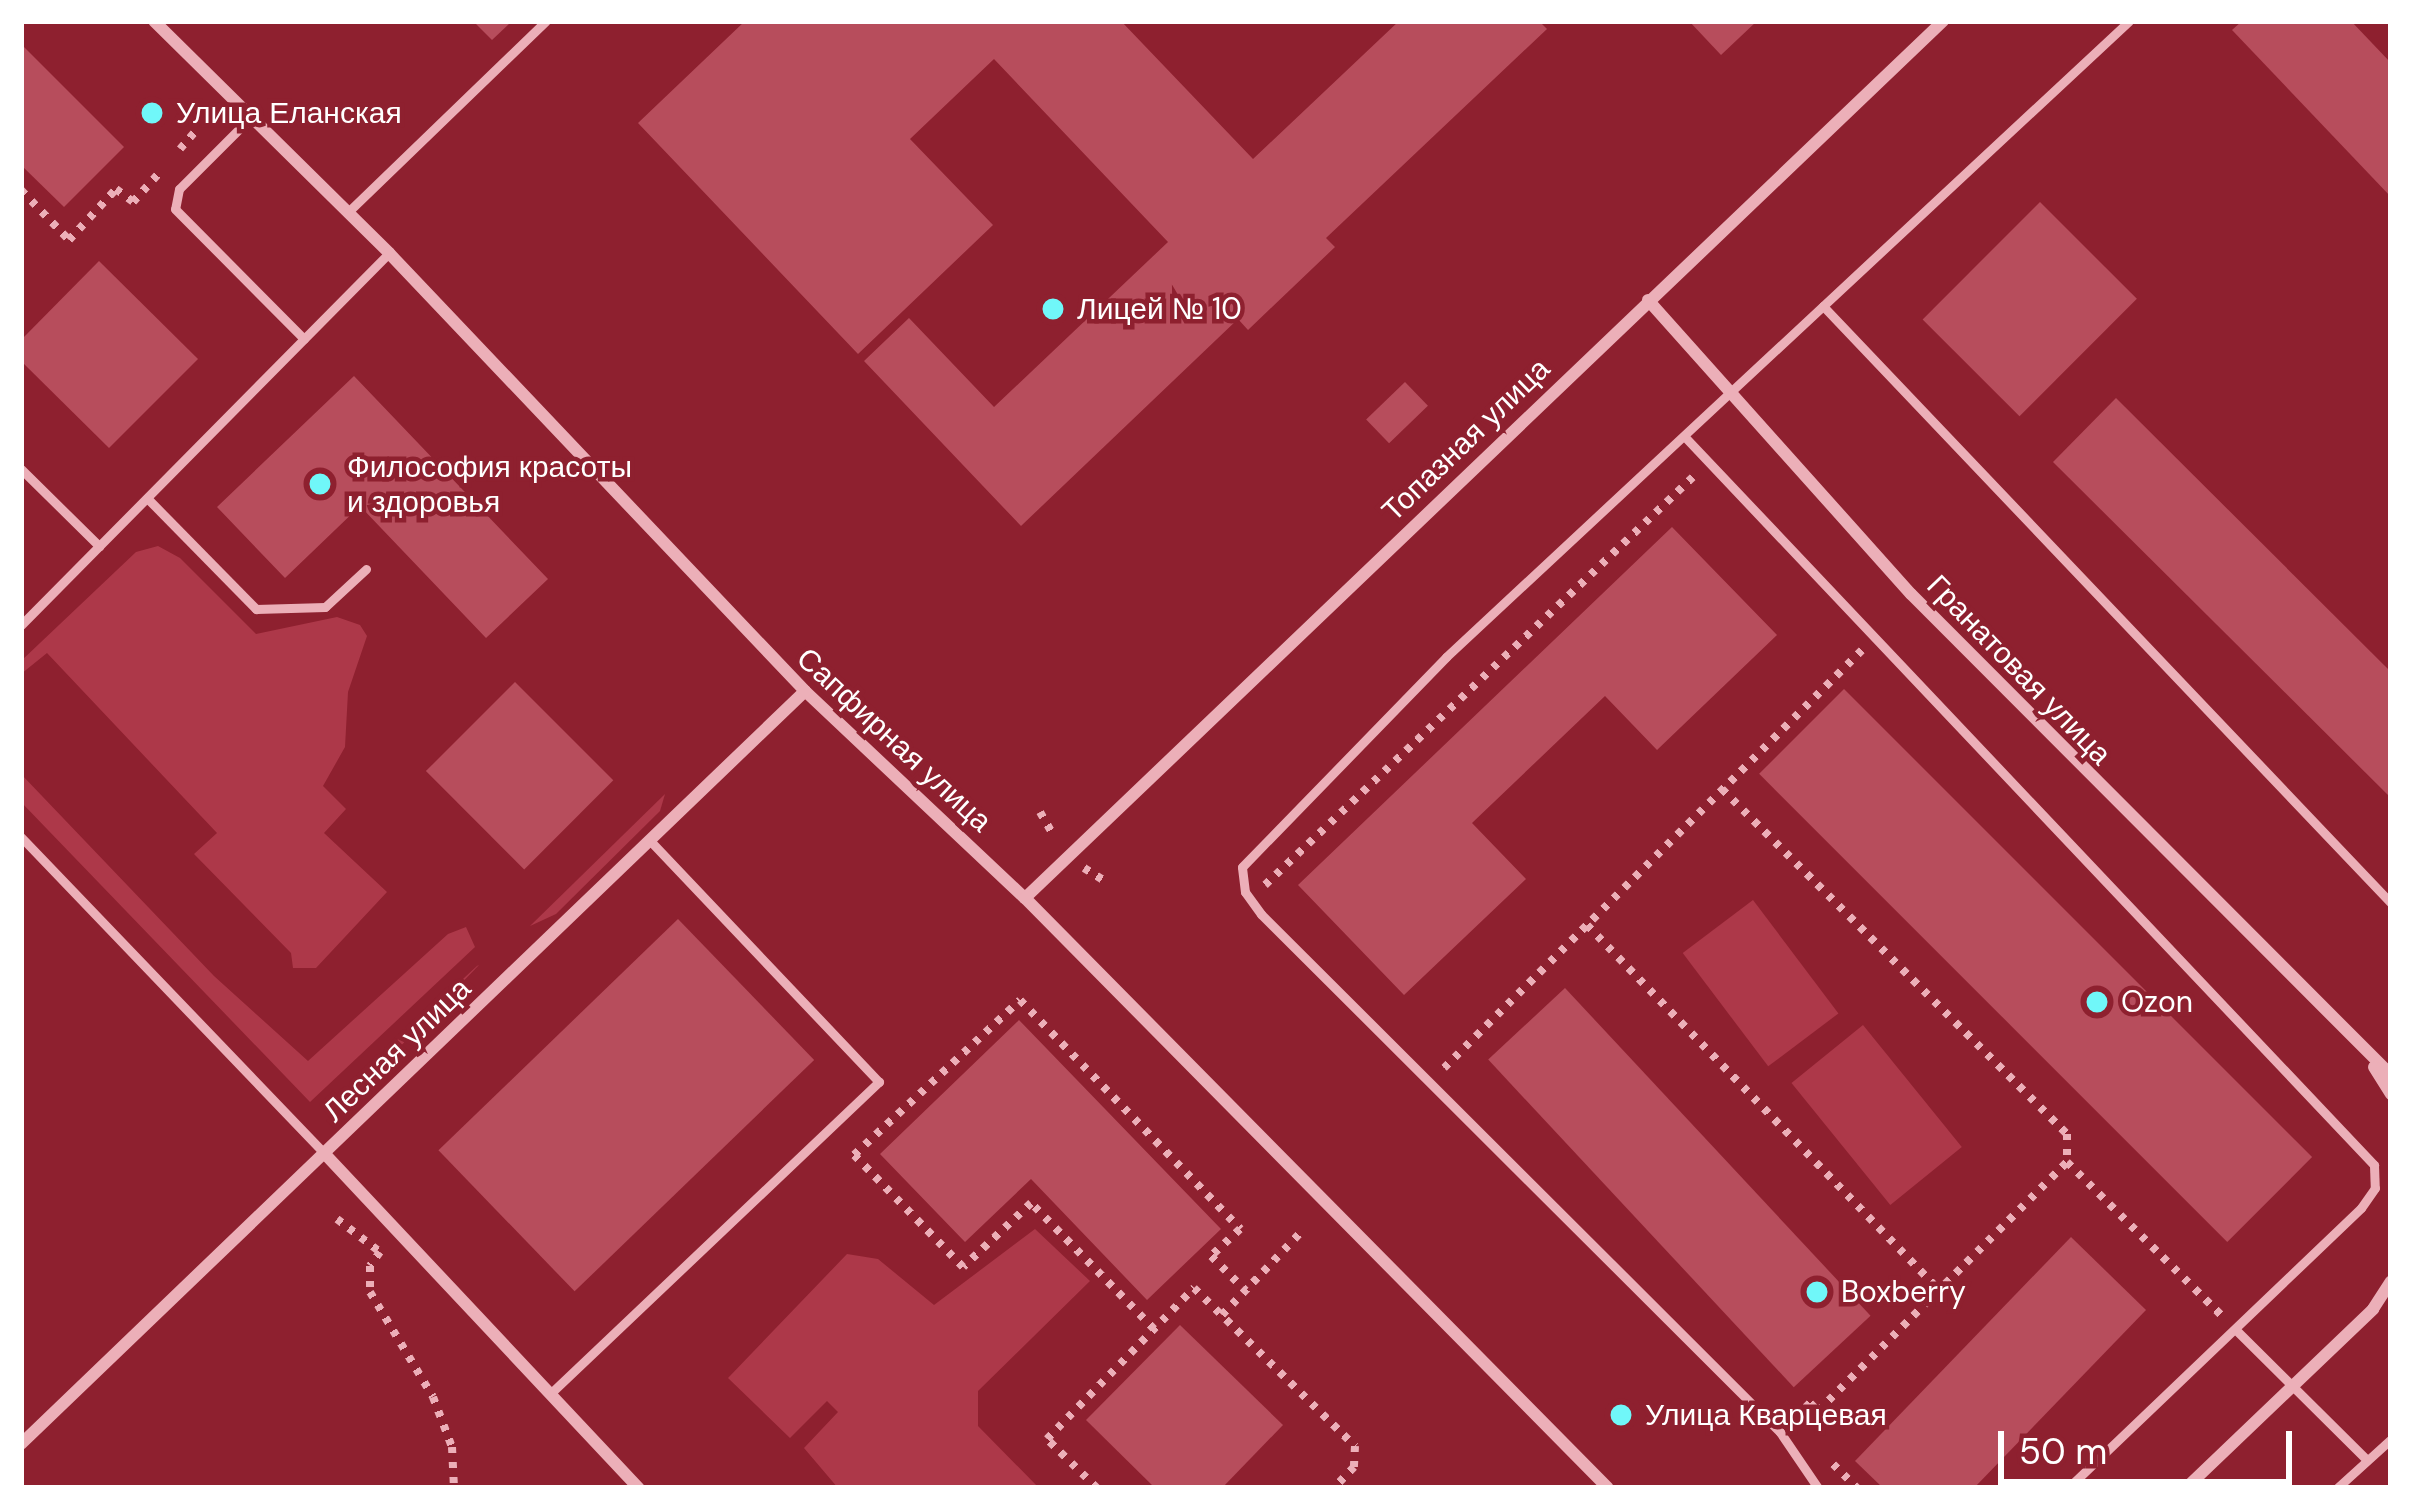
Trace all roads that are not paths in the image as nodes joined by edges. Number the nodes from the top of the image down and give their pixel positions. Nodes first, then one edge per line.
1 (154, 21) edge
2 (545, 21) edge
3 (1943, 21) edge
4 (2129, 21) edge
5 (253, 116) junction
6 (349, 212) junction
7 (389, 253) junction
8 (1648, 300) junction
9 (1823, 305) junction
10 (304, 339) junction
11 (1727, 398) junction
12 (1684, 436) junction
13 (21, 470) edge
14 (147, 498) junction
15 (99, 546) junction
16 (366, 569) dead end
17 (21, 625) edge
18 (805, 692) junction
19 (21, 837) edge
20 (650, 841) junction
21 (1025, 898) junction
22 (2391, 903) edge
23 (2370, 1061) junction
24 (2391, 1075) edge
25 (2391, 1094) edge
26 (324, 1153) junction
27 (2391, 1281) edge
28 (2391, 1299) edge
29 (2373, 1309) junction
30 (2235, 1329) junction
31 (2291, 1390) junction
32 (552, 1392) junction
33 (2391, 1439) edge
34 (21, 1444) edge
35 (2367, 1460) junction
36 (639, 1488) edge
37 (1608, 1488) edge
38 (1818, 1488) edge
39 (2068, 1488) edge
40 (2186, 1488) edge
41 (2337, 1488) edge

1 - 5 street, Сапфирная улица
2 - 6 lane
3 - 8 street, Топазная улица
4 - 9 lane
5 - 6 street, Сапфирная улица
5 - 10 lane
6 - 7 street, Сапфирная улица
7 - 10 lane
7 - 18 street, Сапфирная улица
8 - 11 street, Гранатовая улица
8 - 21 street, Топазная улица
9 - 11 lane
9 - 22 lane
10 - 14 lane
11 - 12 lane
11 - 23 street, Гранатовая улица
12 - 30 lane
12 - 38 lane
13 - 15 lane
14 - 15 lane
14 - 16 lane
15 - 17 lane
18 - 20 street, Лесная улица
18 - 21 street, Сапфирная улица
19 - 26 lane
20 - 26 street, Лесная улица
20 - 32 lane
21 - 37 street, Сапфирная улица
23 - 24 street, Гранатовая улица
23 - 25 street, Гранатовая улица
26 - 32 street
26 - 34 street, Лесная улица
27 - 29 street
28 - 29 street
29 - 31 street
30 - 31 lane
30 - 39 lane
31 - 35 lane
31 - 40 street
32 - 36 street
33 - 35 lane
35 - 41 lane

